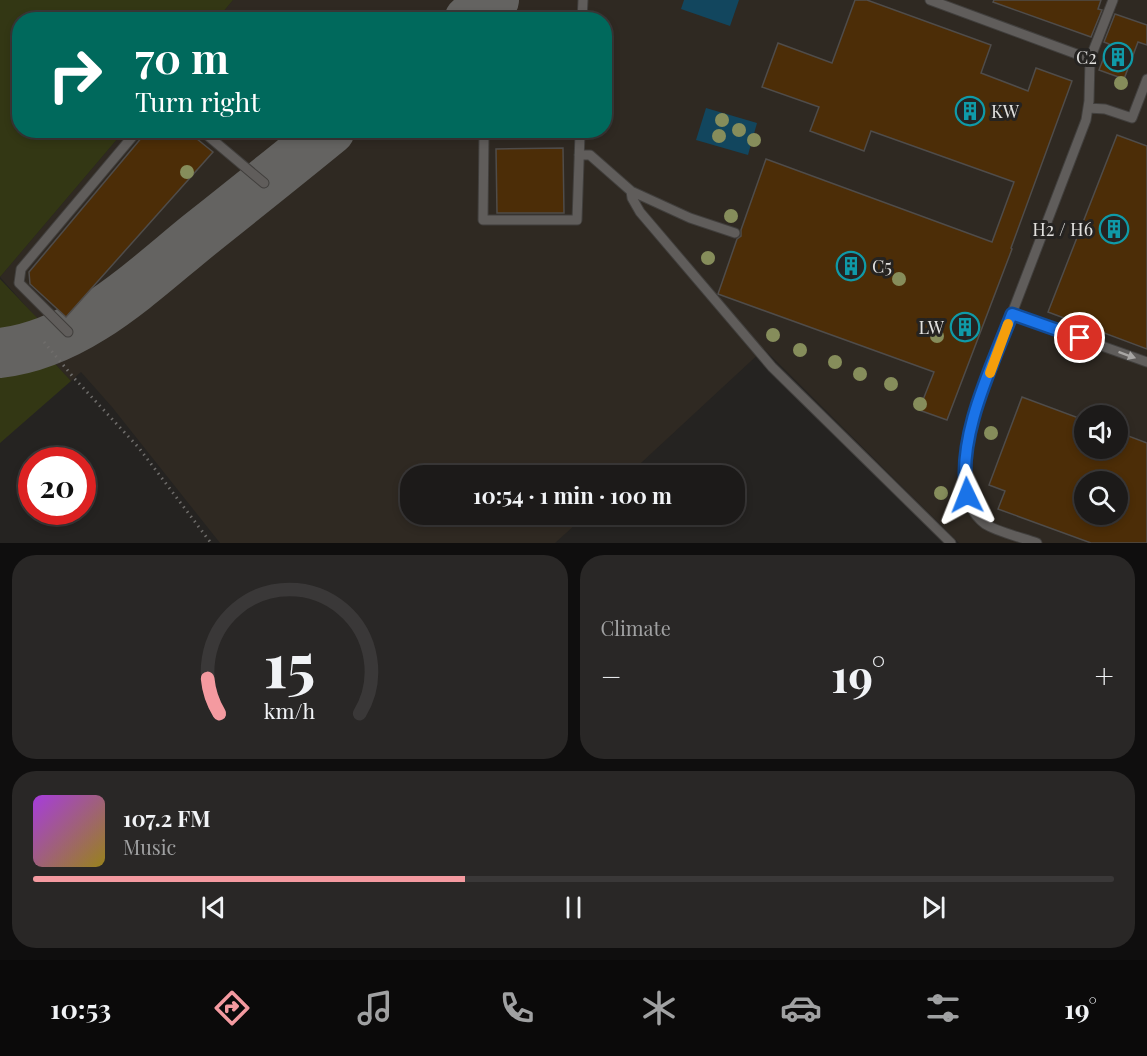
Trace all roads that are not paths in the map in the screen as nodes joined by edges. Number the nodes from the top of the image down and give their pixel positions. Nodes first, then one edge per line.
1 (930, 0) edge
2 (1113, 0) edge
3 (1090, 58) junction
4 (1147, 79) edge
5 (1088, 108) junction
6 (131, 138) edge
7 (211, 138) edge
8 (484, 138) edge
9 (580, 138) edge
10 (579, 155) junction
11 (264, 183) dead end
12 (631, 191) junction
13 (735, 233) dead end
14 (1012, 314) junction
15 (68, 332) dead end
16 (1147, 362) edge
17 (951, 543) edge
18 (1036, 543) edge

1 - 3 lane
2 - 3 lane
3 - 5 lane
4 - 5 lane
5 - 14 lane
6 - 15 lane
7 - 11 lane
8 - 10 lane
9 - 10 lane
10 - 12 lane
12 - 13 lane
12 - 17 lane
14 -> 16 lane
14 - 18 lane

